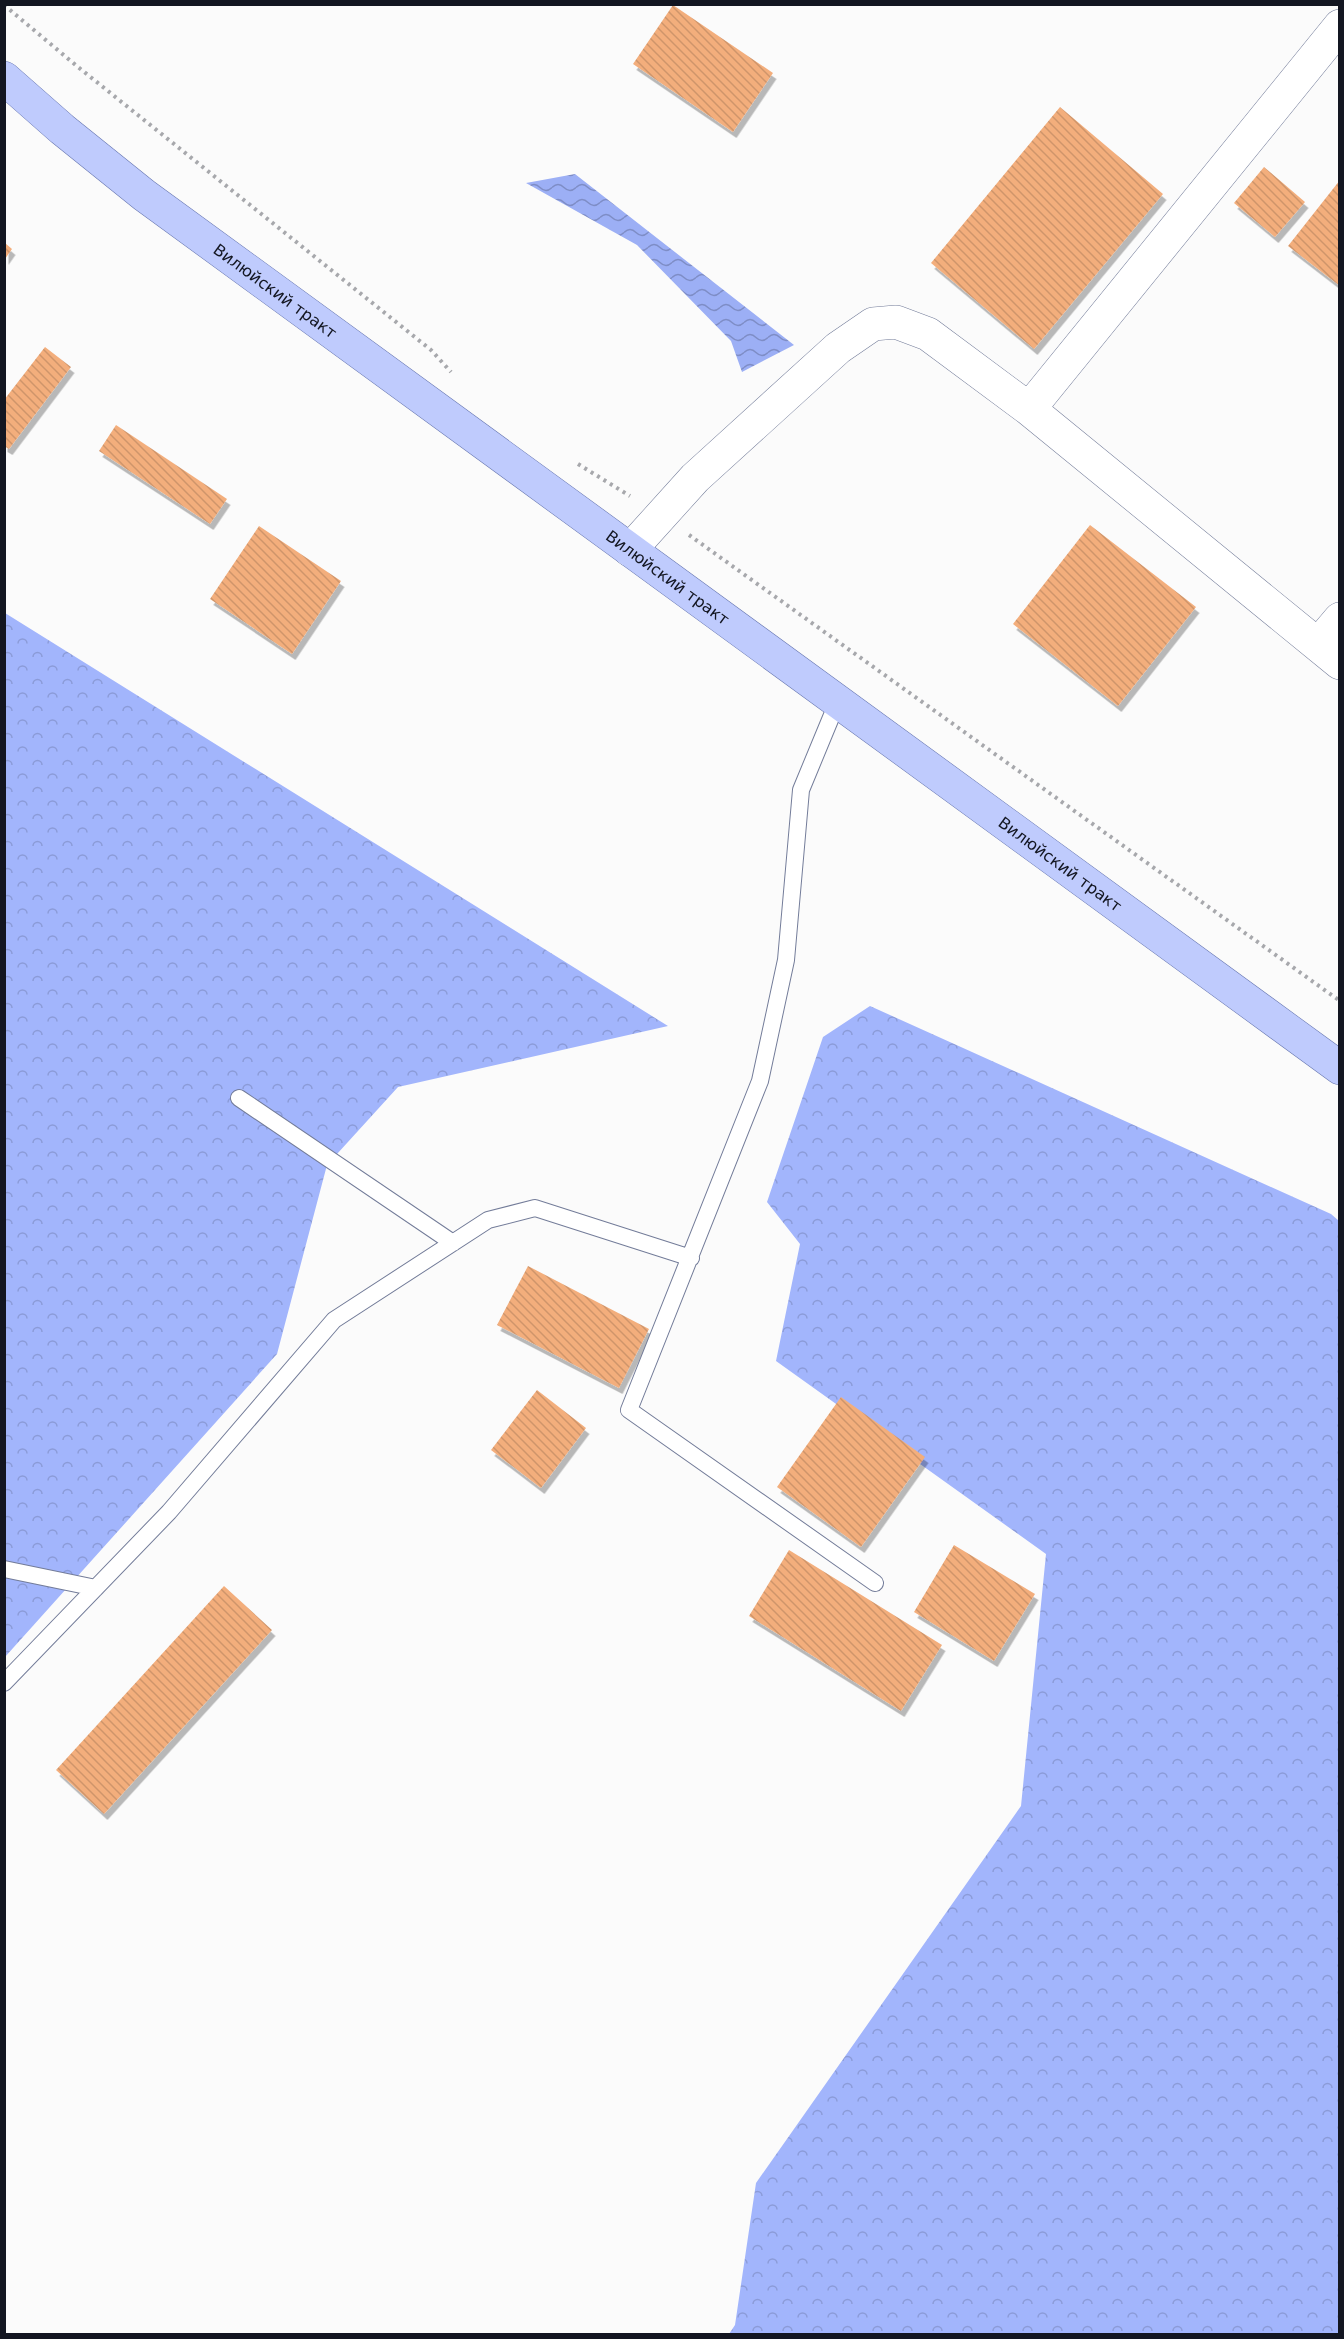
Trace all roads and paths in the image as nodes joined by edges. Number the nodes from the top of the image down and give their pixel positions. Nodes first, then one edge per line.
1 (1340, 26) edge
2 (4, 78) edge
3 (1029, 409) junction
4 (630, 550) junction
5 (1340, 619) edge
6 (1329, 654) edge
7 (837, 703) junction
8 (1340, 1068) edge
9 (239, 1098) dead end
10 (453, 1243) junction
11 (691, 1258) junction
12 (4, 1569) edge
13 (875, 1583) dead end
14 (96, 1588) junction
15 (4, 1683) edge

1 - 3 street
2 - 4 main road, Вилюйский тракт
3 - 4 street
3 - 6 street
4 - 7 main road, Вилюйский тракт
5 - 6 street
7 - 8 main road, Вилюйский тракт
7 - 11 lane
9 - 10 lane
10 - 11 lane
10 - 14 lane
11 - 13 lane
12 - 14 lane
14 - 15 lane

